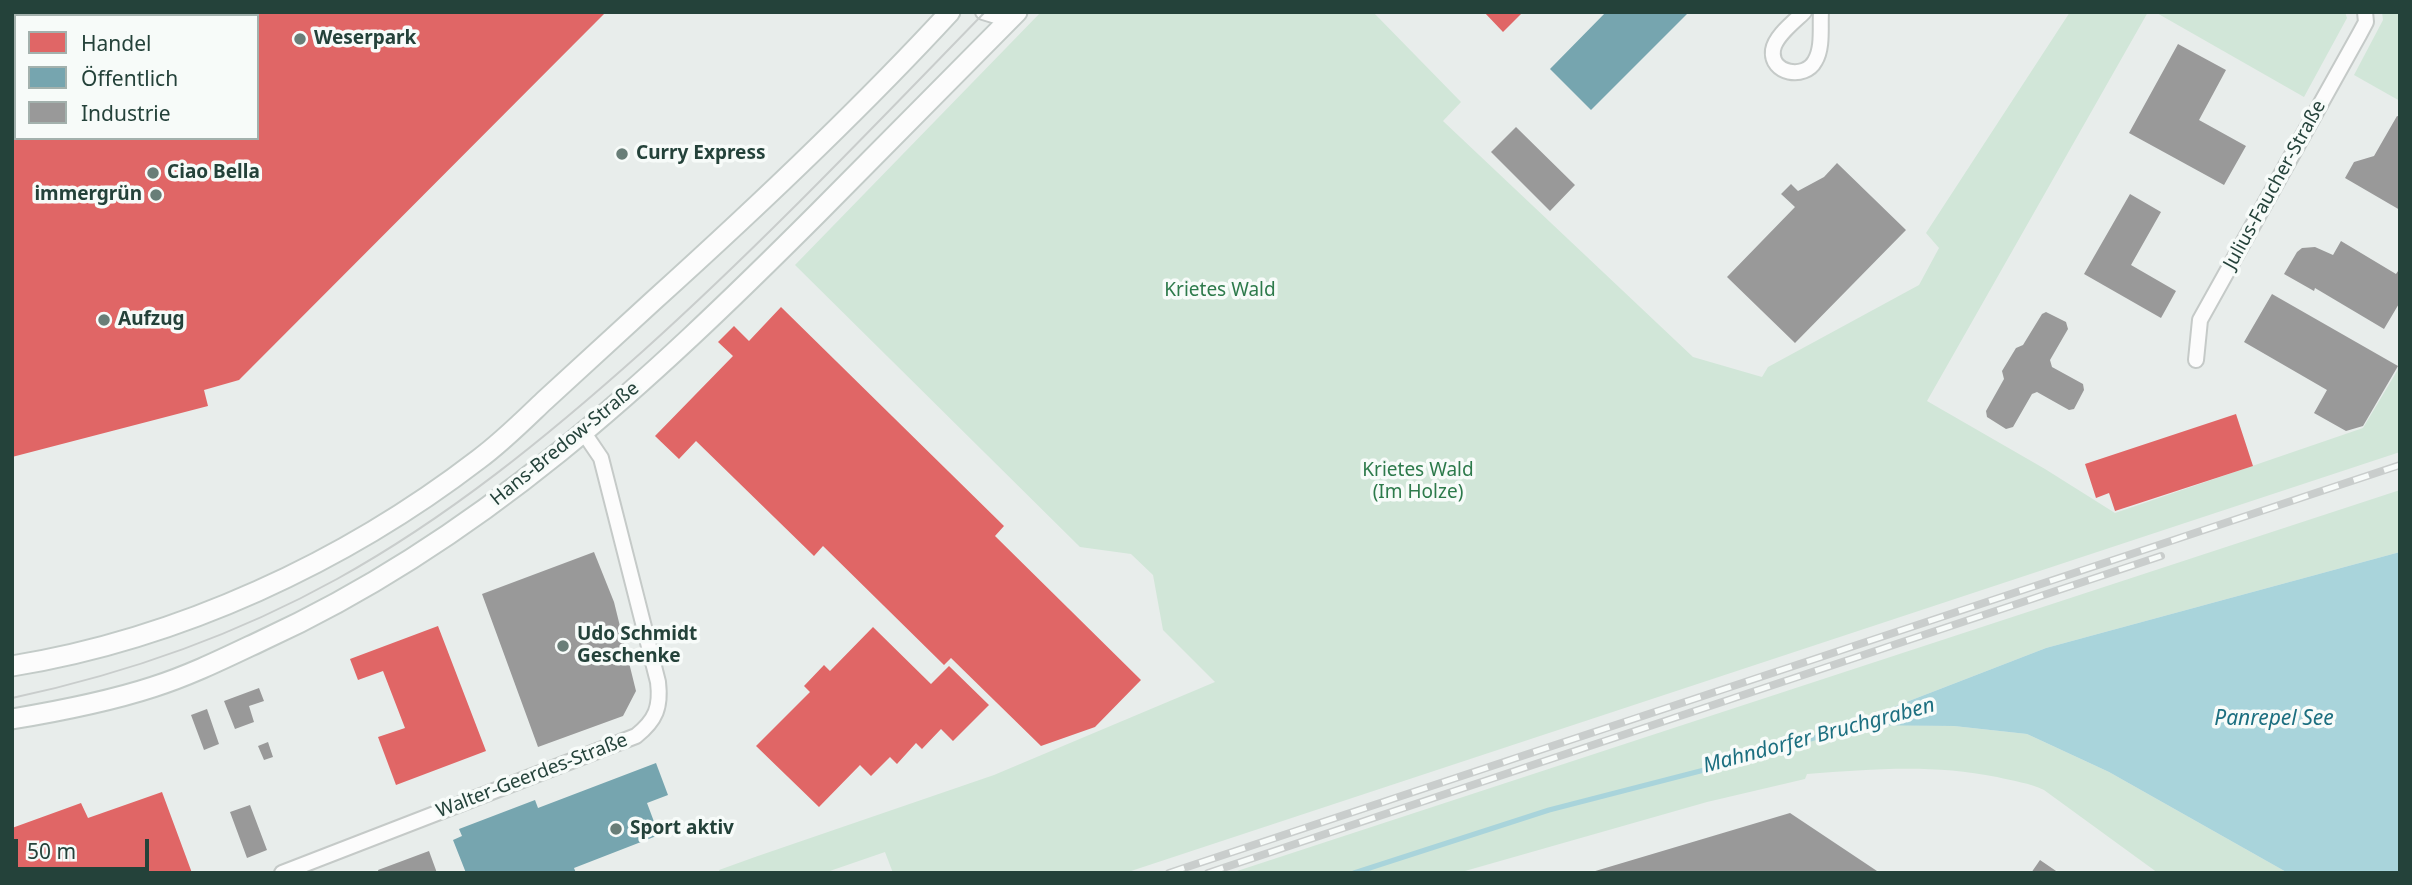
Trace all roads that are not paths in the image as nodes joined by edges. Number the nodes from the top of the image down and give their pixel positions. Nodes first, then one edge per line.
1 (950, 12) edge
2 (983, 12) edge
3 (1804, 12) edge
4 (1821, 12) edge
5 (2365, 12) edge
6 (1011, 15) edge
7 (2196, 360) dead end
8 (583, 433) junction
9 (12, 666) edge
10 (12, 719) edge
11 (282, 873) edge

1 - 9 main road
2 - 6 street
3 - 4 street
5 - 7 street, Julius-Faucher-Straße
6 - 8 main road, Hans-Bredow-Straße
8 - 10 main road, Hans-Bredow-Straße
8 - 11 street, Walter-Geerdes-Straße

